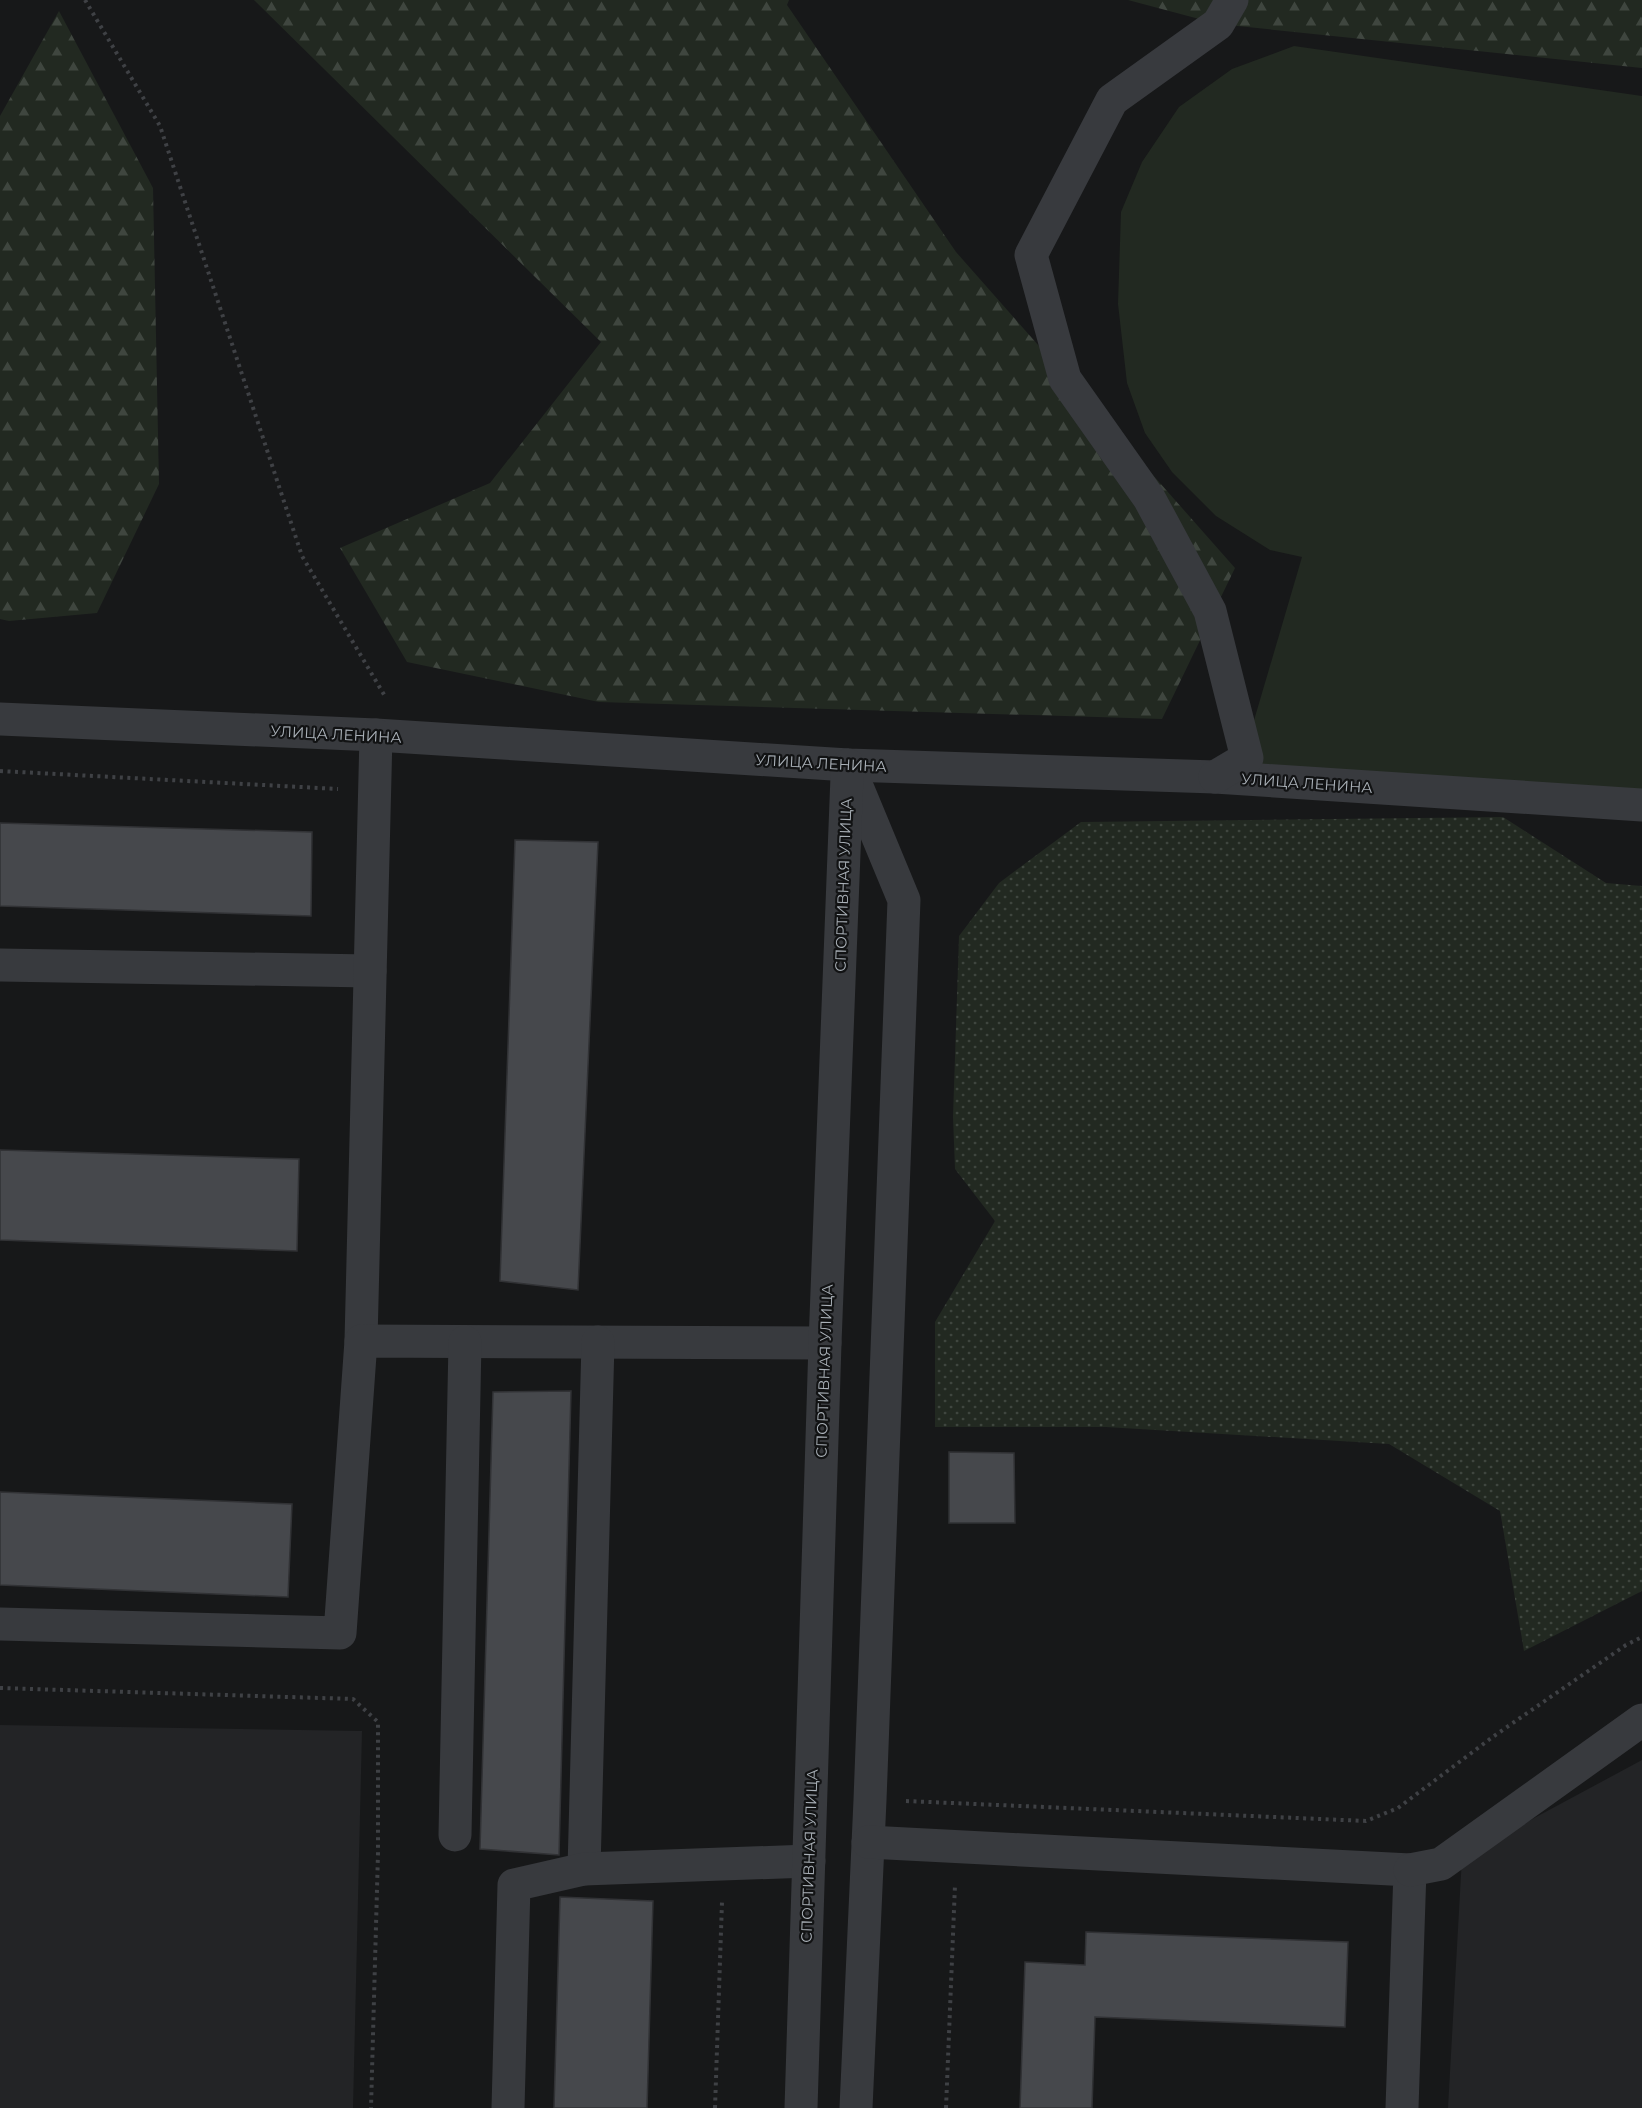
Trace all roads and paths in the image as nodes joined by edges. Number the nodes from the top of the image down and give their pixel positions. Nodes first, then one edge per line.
1 (85, 0) edge
2 (1232, 0) edge
3 (0, 719) edge
4 (376, 735) junction
5 (409, 737) junction
6 (848, 765) junction
7 (0, 771) edge
8 (1215, 777) junction
9 (374, 791) junction
10 (1642, 805) edge
11 (0, 966) edge
12 (370, 971) junction
13 (361, 1341) junction
14 (465, 1342) junction
15 (598, 1342) junction
16 (825, 1342) junction
17 (0, 1624) edge
18 (1642, 1637) edge
19 (0, 1689) edge
20 (1642, 1720) edge
21 (870, 1800) junction
22 (960, 1803) junction
23 (456, 1835) dead end
24 (868, 1842) junction
25 (957, 1846) junction
26 (809, 1861) junction
27 (724, 1864) junction
28 (584, 1869) junction
29 (1410, 1870) junction
30 (371, 2108) edge
31 (508, 2108) edge
32 (715, 2108) edge
33 (801, 2108) edge
34 (856, 2108) edge
35 (946, 2108) edge
36 (1402, 2108) edge

1 - 5 path
2 - 8 street
3 - 4 street, УЛИЦА ЛЕНИНА
4 - 5 street, УЛИЦА ЛЕНИНА
4 - 9 street
5 - 6 street, УЛИЦА ЛЕНИНА
6 - 8 street, УЛИЦА ЛЕНИНА
6 - 16 street, СПОРТИВНАЯ УЛИЦА
6 - 21 street, СПОРТИВНАЯ УЛИЦА
7 - 9 path
8 - 10 street, УЛИЦА ЛЕНИНА
9 - 12 street
11 - 12 street
12 - 13 street
13 - 14 street
13 - 17 street
14 - 15 street
14 - 23 street
15 - 16 street
15 - 28 street
16 - 26 street, СПОРТИВНАЯ УЛИЦА
18 - 22 path
19 - 30 path
20 - 29 street
21 - 22 path
21 - 24 street, СПОРТИВНАЯ УЛИЦА
22 - 25 path
24 - 25 street
24 - 34 street, СПОРТИВНАЯ УЛИЦА
25 - 29 street
25 - 35 path
26 - 27 street
26 - 33 street, СПОРТИВНАЯ УЛИЦА
27 - 28 street
27 - 32 path
28 - 31 street
29 - 36 street

